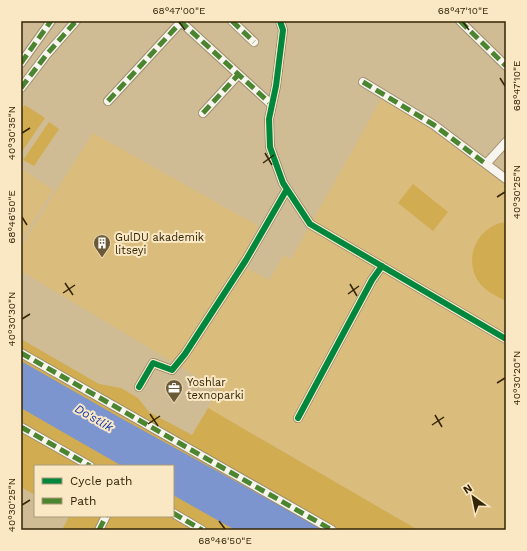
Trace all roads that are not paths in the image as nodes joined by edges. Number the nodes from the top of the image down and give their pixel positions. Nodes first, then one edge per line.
1 (51, 21) edge
2 (76, 21) edge
3 (232, 21) edge
4 (280, 21) edge
5 (460, 21) edge
6 (180, 22) edge
7 (254, 42) dead end
8 (21, 63) edge
9 (506, 66) edge
10 (238, 74) junction
11 (363, 82) dead end
12 (21, 88) edge
13 (108, 101) dead end
14 (272, 105) junction
15 (203, 113) dead end
16 (506, 142) edge
17 (486, 164) junction
18 (506, 179) edge
19 (287, 189) junction
20 (382, 266) junction
21 (506, 339) edge
22 (21, 353) edge
23 (139, 387) dead end
24 (298, 418) dead end
25 (21, 427) edge
26 (88, 465) edge
27 (174, 514) edge
28 (106, 517) edge
29 (99, 530) edge
30 (202, 530) edge
31 (332, 530) edge

1 - 8 street
2 - 12 street
3 - 7 street
4 - 14 street
5 - 9 street
6 - 10 street
6 - 13 street
10 - 14 street
10 - 15 street
11 - 17 street
14 - 19 street
16 - 17 street
17 - 18 street
19 - 20 street
19 - 23 street
20 - 21 street
20 - 24 street
22 - 31 street
25 - 26 street
27 - 30 street
28 - 29 street

